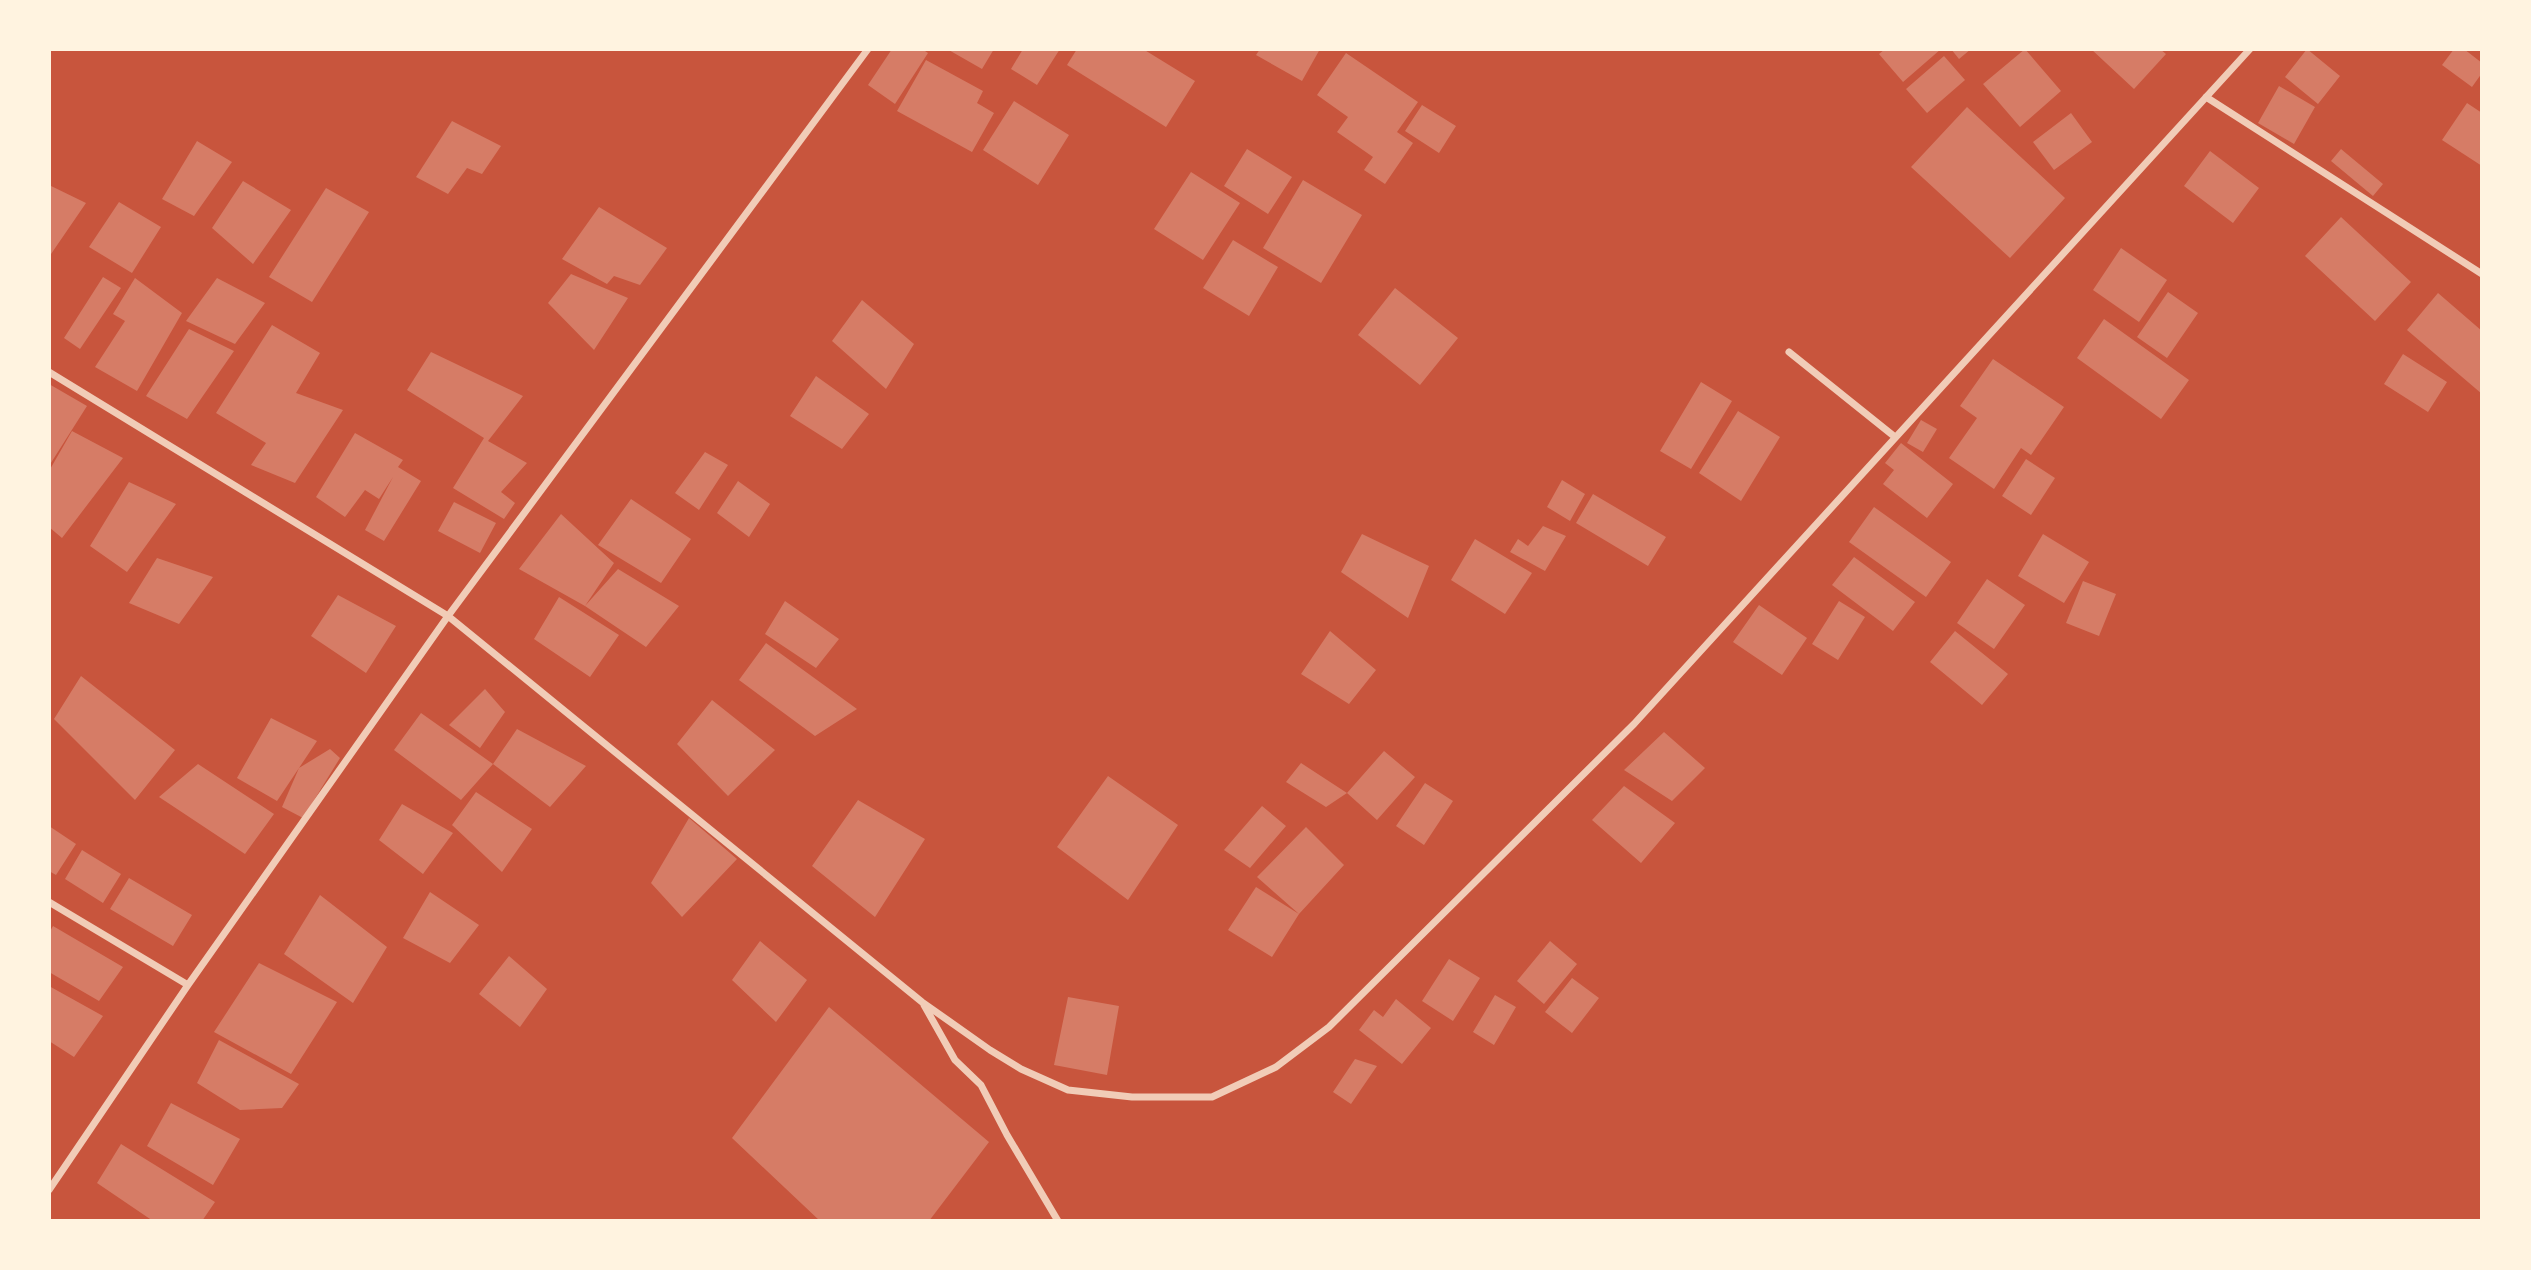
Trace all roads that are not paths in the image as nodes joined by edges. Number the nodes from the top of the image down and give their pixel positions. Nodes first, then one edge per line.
1 (868, 49) edge
2 (2250, 49) edge
3 (2206, 97) junction
4 (2482, 274) edge
5 (1789, 352) dead end
6 (49, 372) edge
7 (1895, 437) junction
8 (448, 616) junction
9 (49, 902) edge
10 (188, 985) junction
11 (922, 1002) junction
12 (49, 1190) edge
13 (1058, 1221) edge

1 - 8 street
2 - 3 street
3 - 4 street
3 - 7 street
5 - 7 street
6 - 8 street
7 - 11 street
8 - 10 street
8 - 11 street
9 - 10 street
10 - 12 street
11 - 13 street

